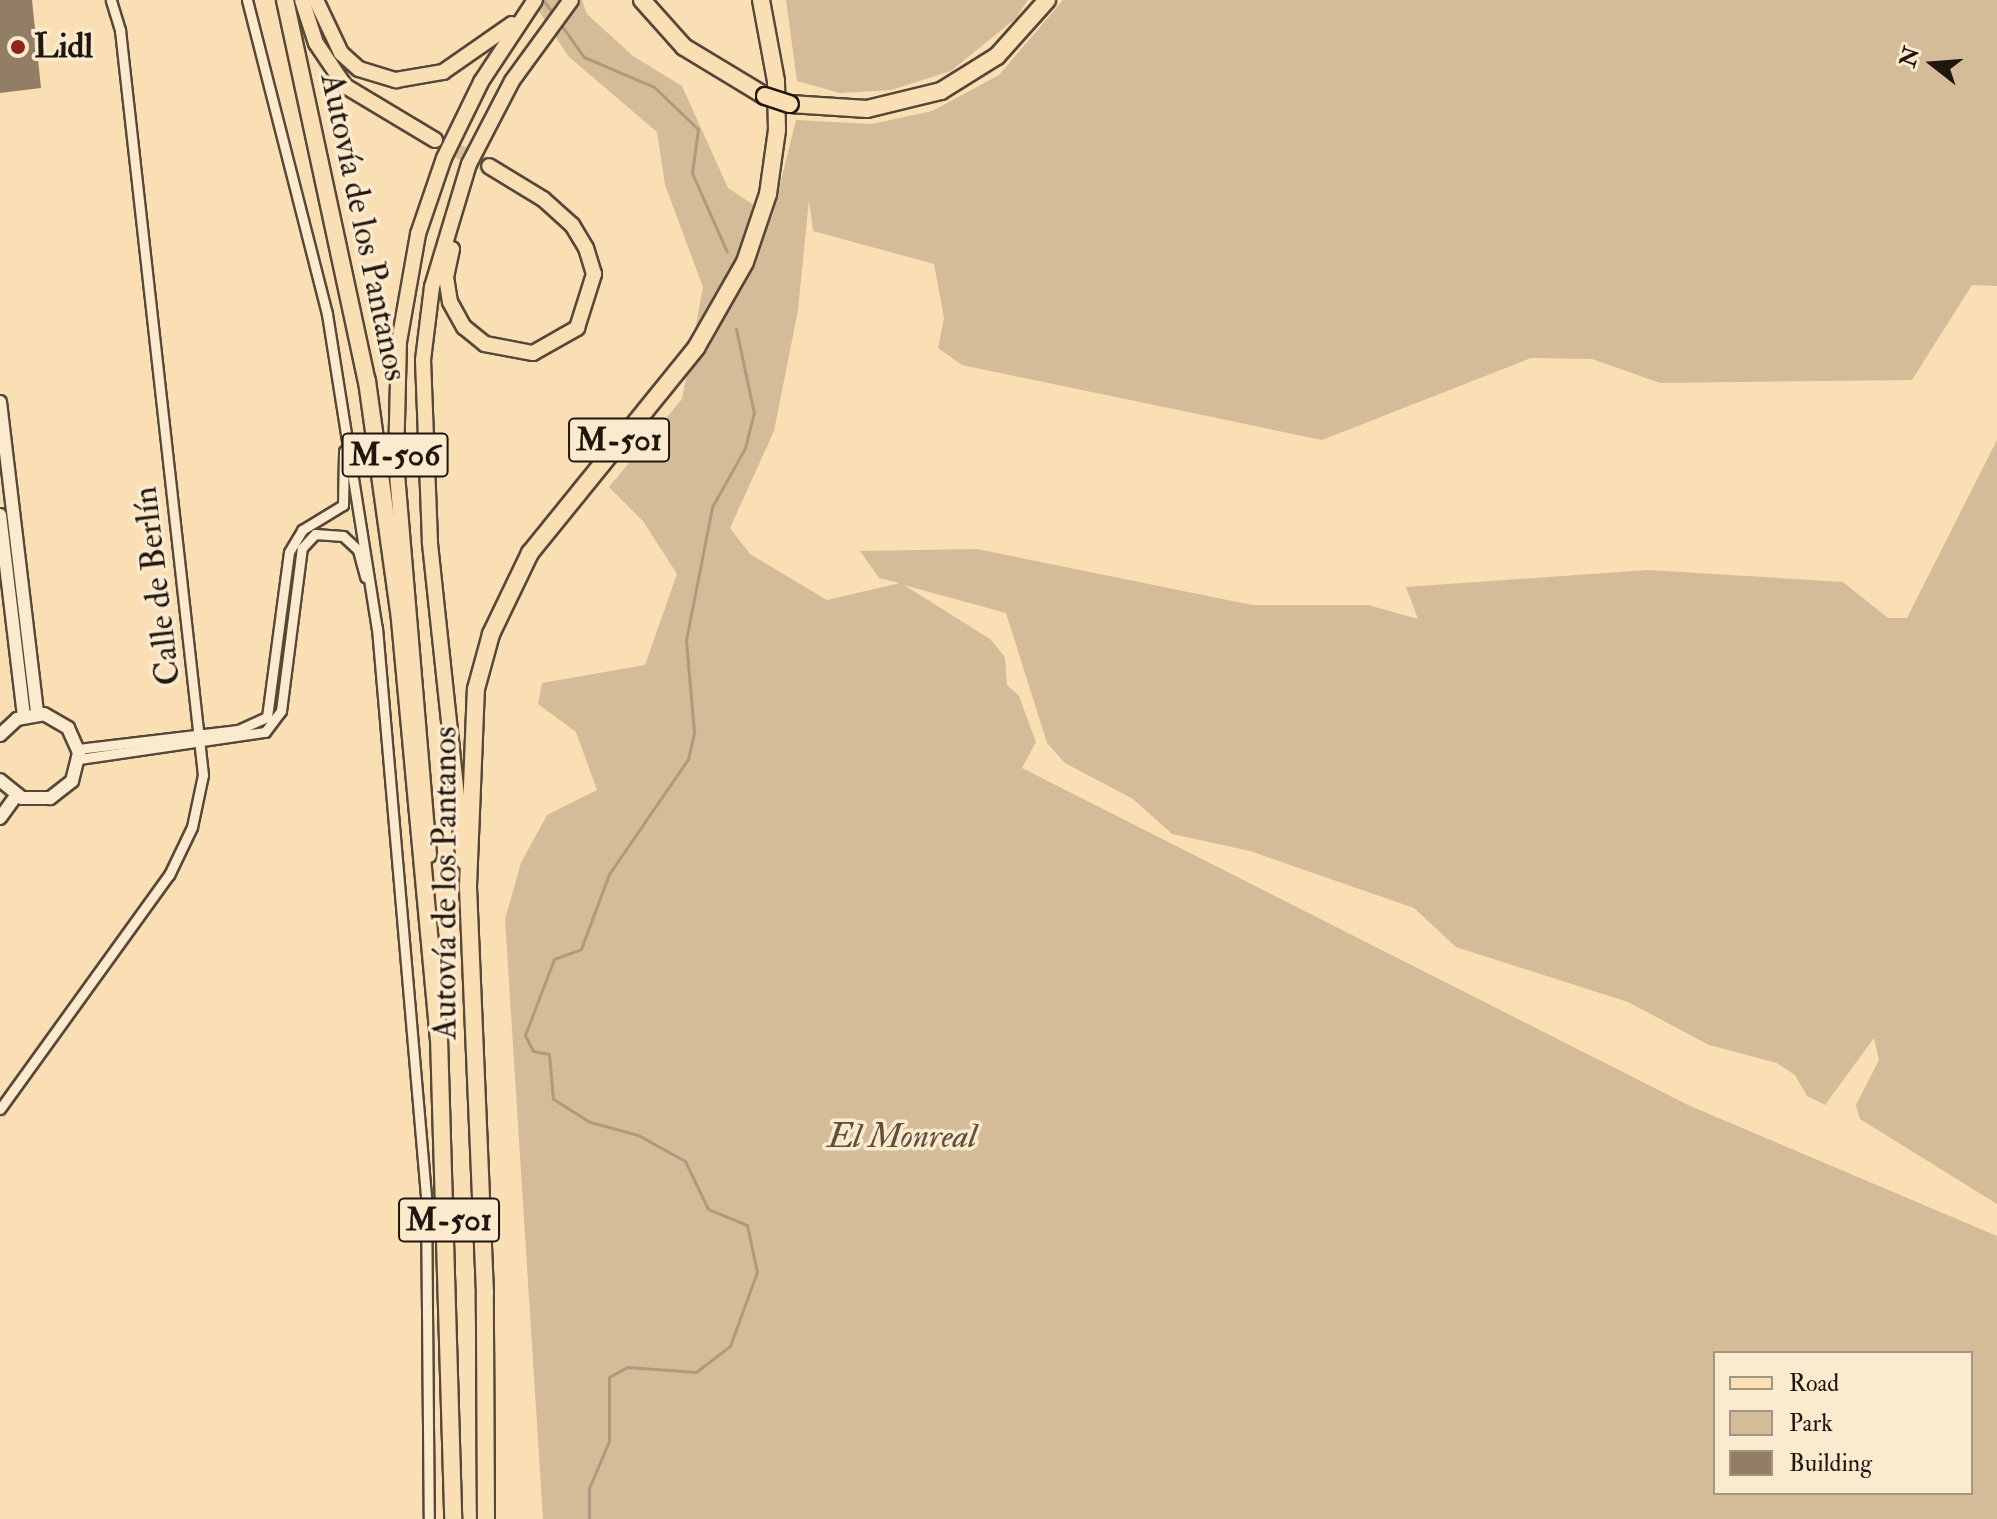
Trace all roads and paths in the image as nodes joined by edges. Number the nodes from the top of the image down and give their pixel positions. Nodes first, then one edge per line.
1 (111, 0) edge
2 (247, 0) edge
3 (285, 0) edge
4 (302, 0) edge
5 (316, 0) edge
6 (535, 0) edge
7 (642, 0) edge
8 (761, 0) edge
9 (1047, 0) edge
10 (568, 3) edge
11 (524, 13) junction
12 (435, 140) tunnel mouth
13 (489, 166) tunnel mouth
14 (457, 194) junction
15 (338, 384) junction
16 (0, 402) edge
17 (0, 515) edge
18 (377, 628) junction
19 (30, 715) junction
20 (0, 735) edge
21 (201, 739) junction
22 (78, 754) junction
23 (6, 791) edge
24 (0, 818) edge
25 (468, 886) junction
26 (430, 922) junction
27 (0, 1109) edge
28 (429, 1519) edge
29 (453, 1519) edge
30 (486, 1519) edge

1 - 21 street, Calle de Berlín
2 - 15 street
3 - 26 highway, Autovía de los Pantanos / M-501
4 - 12 main road
5 - 11 main road
6 - 11 main road, M-506
7 - 9 highway, bridge
8 - 25 highway, Autovía de los Pantanos / M-501
10 - 14 main road, M-506
11 - 26 main road, M-506
13 - 14 main road
14 - 25 main road, M-506
15 - 18 street
15 - 21 street
16 - 19 street
17 - 19 street
18 - 21 street
18 - 28 street
19 - 20 street
19 - 22 street
21 - 22 street
21 - 27 street, Calle de Berlín
22 - 23 street
23 - 24 street
25 - 30 highway, Autovía de los Pantanos / M-501
26 - 29 highway, Autovía de los Pantanos / M-501

